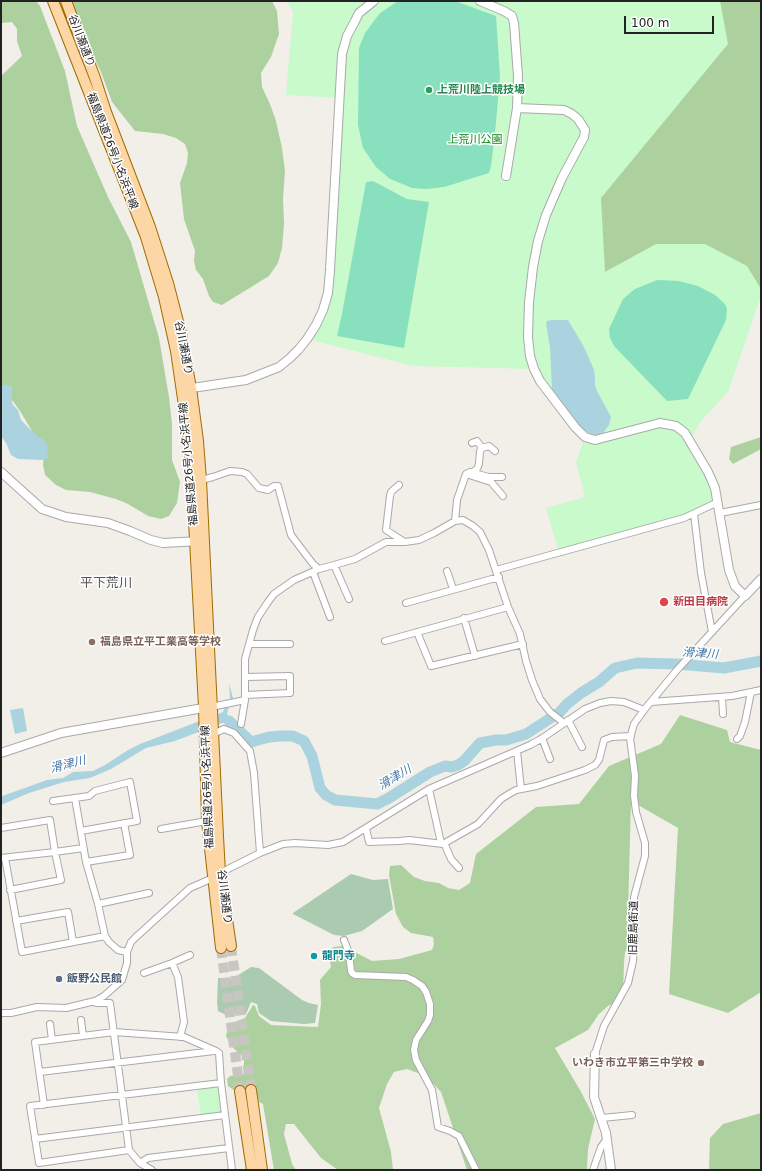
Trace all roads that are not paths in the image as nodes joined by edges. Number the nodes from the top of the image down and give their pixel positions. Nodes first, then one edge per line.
1 (53, 1) edge
2 (66, 1) edge
3 (374, 1) edge
4 (480, 1) edge
5 (517, 108) junction
6 (506, 176) dead end
7 (187, 389) junction
8 (472, 443) dead end
9 (482, 448) junction
10 (495, 451) dead end
11 (1, 472) edge
12 (469, 473) junction
13 (502, 477) dead end
14 (201, 480) junction
15 (399, 485) dead end
16 (503, 496) dead end
17 (718, 502) junction
18 (761, 505) edge
19 (720, 512) junction
20 (694, 514) junction
21 (455, 521) junction
22 (199, 541) junction
23 (405, 542) junction
24 (334, 565) junction
25 (496, 570) junction
26 (316, 571) junction
27 (447, 571) dead end
28 (499, 577) junction
29 (761, 579) edge
30 (453, 589) junction
31 (745, 596) junction
32 (349, 599) dead end
33 (406, 602) dead end
34 (508, 607) junction
35 (330, 618) dead end
36 (464, 618) junction
37 (417, 632) junction
38 (712, 632) junction
39 (385, 641) dead end
40 (250, 644) junction
41 (290, 644) dead end
42 (523, 644) junction
43 (475, 656) junction
44 (245, 677) junction
45 (761, 690) edge
46 (751, 692) junction
47 (722, 697) junction
48 (245, 698) junction
49 (651, 702) junction
50 (208, 710) junction
51 (644, 710) junction
52 (723, 714) dead end
53 (566, 722) junction
54 (242, 724) dead end
55 (210, 731) junction
56 (631, 736) junction
57 (542, 738) junction
58 (738, 739) dead end
59 (582, 747) dead end
60 (517, 751) junction
61 (1, 753) edge
62 (550, 759) dead end
63 (429, 789) junction
64 (521, 789) junction
65 (75, 798) junction
66 (53, 801) dead end
67 (207, 821) junction
68 (124, 823) junction
69 (1, 828) edge
70 (161, 828) dead end
71 (366, 828) junction
72 (80, 831) junction
73 (443, 844) junction
74 (83, 848) junction
75 (55, 852) junction
76 (260, 853) junction
77 (3, 858) edge
78 (86, 862) junction
79 (460, 868) dead end
80 (217, 876) junction
81 (10, 890) junction
82 (149, 893) dead end
83 (98, 904) junction
84 (16, 921) junction
85 (105, 936) junction
86 (344, 940) dead end
87 (73, 942) junction
88 (226, 947) tunnel mouth
89 (127, 952) junction
90 (190, 955) dead end
91 (172, 963) junction
92 (144, 973) dead end
93 (95, 1001) junction
94 (1, 1013) edge
95 (81, 1020) dead end
96 (50, 1024) dead end
97 (114, 1032) junction
98 (83, 1036) junction
99 (180, 1037) junction
100 (52, 1040) junction
101 (216, 1050) junction
102 (595, 1054) joint
103 (118, 1063) junction
104 (40, 1072) junction
105 (221, 1083) junction
106 (246, 1090) tunnel mouth
107 (121, 1095) junction
108 (44, 1105) junction
109 (225, 1115) junction
110 (632, 1115) dead end
111 (602, 1118) junction
112 (126, 1128) junction
113 (35, 1139) junction
114 (607, 1139) junction
115 (230, 1148) junction
116 (129, 1150) junction
117 (140, 1163) junction
118 (152, 1170) edge
119 (232, 1170) edge
120 (256, 1170) edge
121 (476, 1170) edge
122 (593, 1170) edge
123 (611, 1170) edge

1 - 7 main road, 福島県道26号小名浜平線
2 - 7 main road, 谷川瀬通り
3 - 7 street
4 - 5 street
5 - 6 street
5 - 17 street
7 - 14 main road, 谷川瀬通り
7 - 22 main road, 福島県道26号小名浜平線
8 - 9 street
9 - 10 street
9 - 12 street
11 - 22 street
12 - 13 street
12 - 16 street
12 - 21 street
14 - 22 main road, 谷川瀬通り
14 - 26 street
15 - 23 street
17 - 19 street
17 - 20 street
18 - 19 street
19 - 31 street
20 - 25 street
20 - 38 street
21 - 23 street
21 - 25 street
22 - 50 main road, 福島県道26号小名浜平線
23 - 24 street
24 - 26 street
24 - 32 street
25 - 28 street
26 - 35 street
26 - 40 street
27 - 30 street
28 - 30 street
28 - 34 street
29 - 31 street
30 - 33 street
31 - 38 street
34 - 36 street
34 - 42 street
36 - 37 street
36 - 43 street
37 - 39 street
37 - 43 street
38 - 49 street, 旧鹿島街道
40 - 41 street
40 - 44 street
42 - 43 street
42 - 53 street
44 - 48 street
44 - 48 street
45 - 46 street
46 - 47 street
46 - 58 street
47 - 49 street
47 - 52 street
48 - 50 street
48 - 54 street
49 - 51 street, 旧鹿島街道
50 - 55 main road, 福島県道26号小名浜平線
50 - 61 street
51 - 53 street
51 - 56 street, 旧鹿島街道
53 - 57 street
53 - 59 street
55 - 67 main road, 福島県道26号小名浜平線
55 - 76 street
55 - 80 main road, 谷川瀬通り
56 - 64 street
56 - 102 street, 旧鹿島街道
57 - 60 street
57 - 62 street
60 - 63 street
60 - 64 street
63 - 71 street
63 - 73 street
64 - 73 street
65 - 66 street
65 - 68 street
65 - 72 street
67 - 70 street
67 - 80 main road, 福島県道26号小名浜平線
68 - 72 street
68 - 78 street
69 - 75 street
71 - 73 street
71 - 76 street
72 - 74 street
73 - 79 street
74 - 75 street
74 - 78 street
75 - 77 street
75 - 81 street
76 - 80 street
77 - 81 street
78 - 83 street
80 - 88 main road, 福島県道26号小名浜平線
80 - 89 street
81 - 84 street
82 - 83 street
83 - 85 street
84 - 87 street
84 - 87 street
85 - 87 street
85 - 89 street
86 - 121 street
89 - 93 street
90 - 91 street
91 - 92 street
91 - 99 street
93 - 94 street
93 - 97 street
95 - 98 street
96 - 100 street
97 - 98 street
97 - 99 street
97 - 103 street
98 - 100 street
99 - 101 street
100 - 104 street
101 - 103 street
101 - 105 street
102 - 111 street, 旧鹿島街道
103 - 104 street
103 - 107 street
104 - 108 street
105 - 107 street
105 - 109 street
106 - 120 main road
107 - 108 street
107 - 112 street
108 - 113 street
109 - 112 street
109 - 115 street
110 - 111 street
111 - 114 street, 旧鹿島街道
112 - 113 street
112 - 116 street
113 - 116 street
114 - 122 street
114 - 123 street, 旧鹿島街道
115 - 117 street
115 - 119 street
116 - 117 street
117 - 118 street

